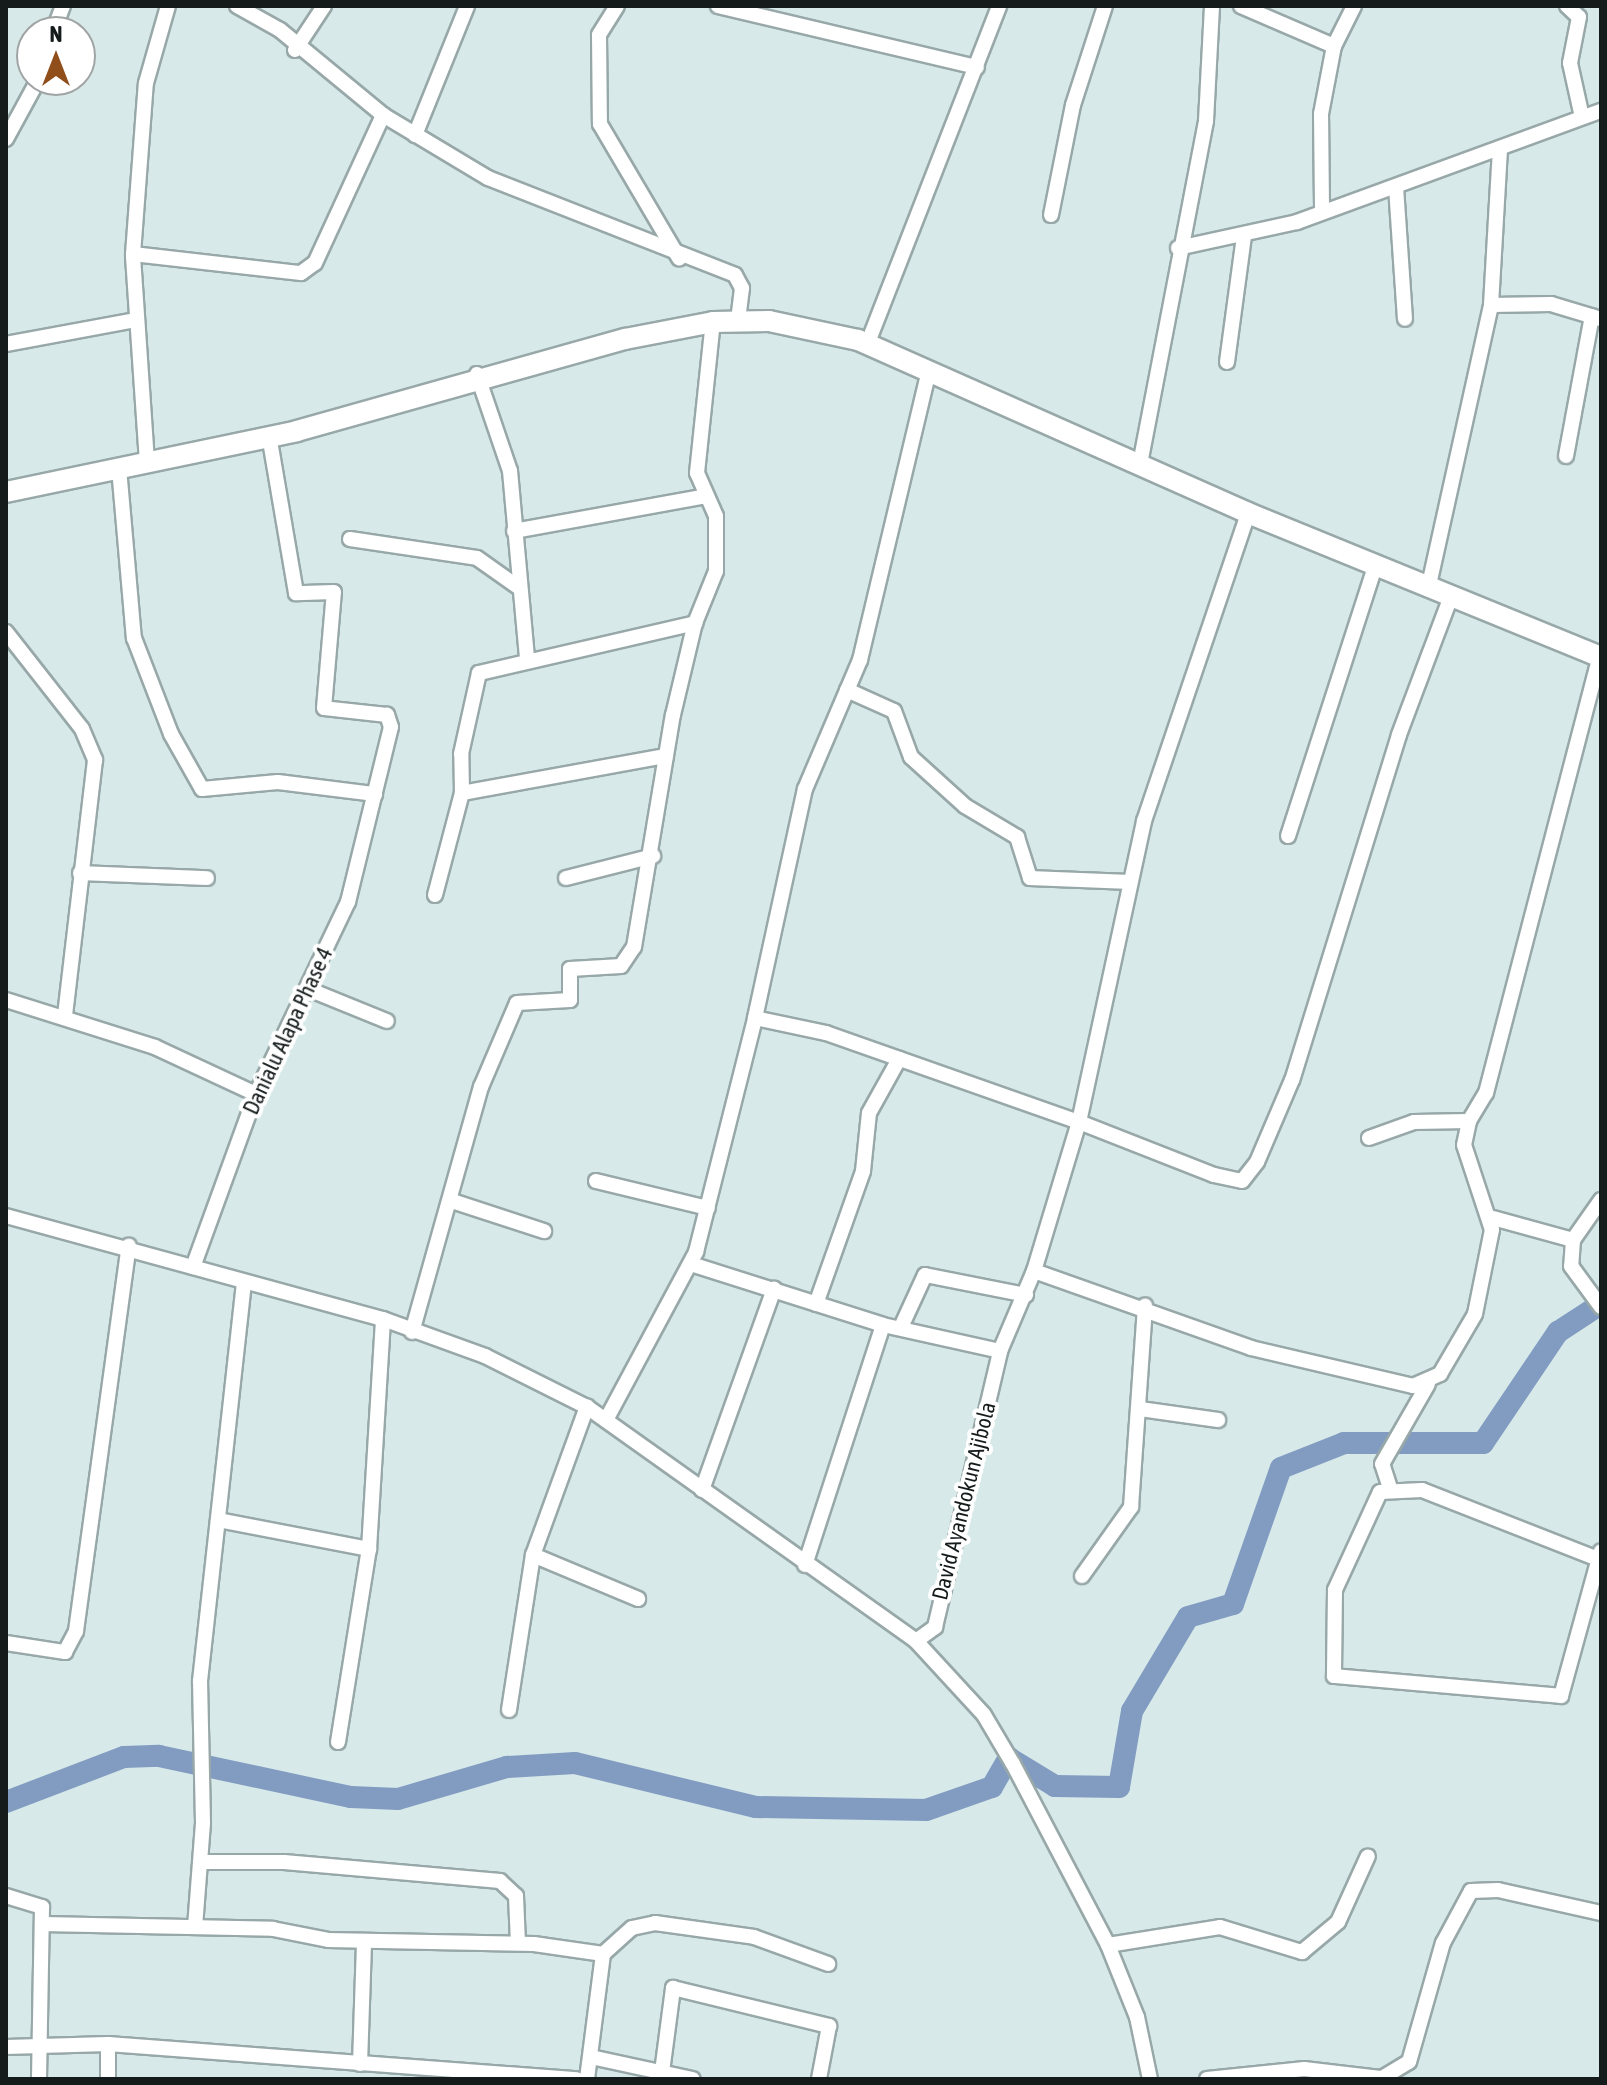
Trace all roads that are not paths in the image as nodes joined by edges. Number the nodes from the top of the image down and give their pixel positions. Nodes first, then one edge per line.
1 (168, 6) edge
2 (324, 6) edge
3 (467, 6) edge
4 (617, 6) edge
5 (718, 6) edge
6 (999, 6) edge
7 (1105, 6) edge
8 (1212, 6) edge
9 (1241, 6) edge
10 (1354, 6) edge
11 (1567, 6) edge
12 (245, 9) edge
13 (1334, 46) junction
14 (295, 50) junction
15 (977, 67) junction
16 (29, 96) edge
17 (1601, 111) edge
18 (383, 115) junction
19 (1582, 117) junction
20 (415, 135) junction
21 (6, 139) edge
22 (1500, 150) junction
23 (1396, 187) junction
24 (1322, 207) junction
25 (1051, 215) dead end
26 (1244, 236) junction
27 (1178, 248) junction
28 (133, 254) junction
29 (680, 258) junction
30 (1491, 305) junction
31 (1596, 318) edge
32 (1405, 319) dead end
33 (135, 320) junction
34 (738, 320) junction
35 (713, 322) junction
36 (6, 344) edge
37 (867, 345) junction
38 (1227, 362) dead end
39 (477, 374) junction
40 (928, 375) junction
41 (269, 435) junction
42 (1566, 456) dead end
43 (147, 462) junction
44 (1140, 464) junction
45 (119, 468) junction
46 (6, 492) edge
47 (702, 497) junction
48 (1248, 513) junction
49 (514, 531) junction
50 (350, 539) dead end
51 (1376, 564) junction
52 (1429, 585) junction
53 (518, 587) junction
54 (1450, 599) junction
55 (695, 623) junction
56 (8, 638) edge
57 (527, 657) junction
58 (1600, 657) edge
59 (847, 690) junction
60 (666, 756) junction
61 (462, 793) junction
62 (375, 794) junction
63 (1288, 836) dead end
64 (653, 856) junction
65 (80, 873) junction
66 (207, 878) dead end
67 (566, 878) dead end
68 (1130, 882) junction
69 (435, 895) dead end
70 (308, 989) junction
71 (6, 1000) edge
72 (65, 1015) junction
73 (755, 1018) junction
74 (387, 1021) dead end
75 (899, 1059) junction
76 (256, 1094) junction
77 (1469, 1121) junction
78 (1079, 1122) junction
79 (1369, 1138) dead end
80 (596, 1181) dead end
81 (1601, 1200) edge
82 (452, 1201) junction
83 (708, 1208) junction
84 (6, 1216) edge
85 (1493, 1218) junction
86 (544, 1231) dead end
87 (1573, 1240) junction
88 (129, 1246) junction
89 (691, 1264) junction
90 (193, 1267) junction
91 (1034, 1271) junction
92 (244, 1282) junction
93 (774, 1289) junction
94 (1026, 1295) junction
95 (816, 1304) junction
96 (1145, 1305) junction
97 (1601, 1307) edge
98 (383, 1319) junction
99 (883, 1325) junction
100 (902, 1325) junction
101 (412, 1332) junction
102 (1000, 1351) junction
103 (1428, 1384) junction
104 (587, 1407) junction
105 (1140, 1409) junction
106 (606, 1420) junction
107 (1218, 1420) dead end
108 (1390, 1488) junction
109 (702, 1490) junction
110 (218, 1520) junction
111 (369, 1549) junction
112 (533, 1555) junction
113 (1600, 1555) edge
114 (805, 1565) junction
115 (1082, 1576) dead end
116 (638, 1599) dead end
117 (916, 1641) junction
118 (6, 1643) edge
119 (509, 1710) dead end
120 (338, 1742) dead end
121 (1368, 1856) dead end
122 (201, 1862) junction
123 (6, 1896) edge
124 (1601, 1913) edge
125 (43, 1924) junction
126 (195, 1927) junction
127 (364, 1941) junction
128 (518, 1943) junction
129 (1108, 1945) junction
130 (603, 1954) junction
131 (828, 1964) dead end
132 (108, 2044) junction
133 (6, 2047) edge
134 (39, 2048) junction
135 (662, 2054) junction
136 (591, 2057) junction
137 (360, 2064) junction
138 (646, 2068) junction
139 (390, 2072) edge
140 (662, 2072) junction
141 (39, 2079) edge
142 (108, 2079) edge
143 (577, 2079) edge
144 (587, 2079) edge
145 (693, 2079) edge
146 (819, 2079) edge
147 (1150, 2079) edge
148 (1207, 2079) edge

1 - 28 street
2 - 14 street
3 - 20 street
4 - 29 street
5 - 15 street
6 - 15 street
7 - 25 street
8 - 27 street
9 - 13 street
10 - 13 street
11 - 19 street
12 - 14 street
13 - 24 street
14 - 18 street
15 - 37 street
16 - 21 street
17 - 19 street
18 - 20 street
18 - 28 street
19 - 22 street
20 - 29 street
22 - 23 street
22 - 30 street
23 - 24 street
23 - 32 street
24 - 26 street
26 - 27 street
26 - 38 street
27 - 44 street
28 - 33 street
29 - 34 street
30 - 31 street
30 - 52 street
31 - 42 street
33 - 36 street
33 - 43 street
34 - 35 street
34 - 37 street
35 - 39 street
35 - 47 street
37 - 40 street
39 - 41 street
39 - 49 street
40 - 44 street
40 - 59 street
41 - 43 street
41 - 62 street, Danialu Alapa Phase 4
43 - 45 street
44 - 48 street
45 - 46 street
45 - 62 street
47 - 49 street
47 - 55 street
48 - 51 street
48 - 68 street, David Ayandokun Ajibola
49 - 53 street
50 - 53 street
51 - 52 street
51 - 63 street
52 - 54 street
53 - 57 street
54 - 58 street
54 - 78 street
55 - 57 street
55 - 60 street
56 - 65 street
57 - 61 street
58 - 77 street
59 - 68 street
59 - 73 street
60 - 61 street
60 - 64 street
61 - 69 street
62 - 70 street, Danialu Alapa Phase 4
64 - 67 street
64 - 82 street
65 - 66 street
65 - 72 street
68 - 78 street, David Ayandokun Ajibola
70 - 74 street
70 - 76 street, Danialu Alapa Phase 4
71 - 72 street
72 - 76 street
73 - 75 street
73 - 83 street
75 - 78 street
75 - 95 street
76 - 90 street, Danialu Alapa Phase 4
77 - 79 street
77 - 85 street
78 - 91 street, David Ayandokun Ajibola
80 - 83 street
81 - 87 street
82 - 86 street
82 - 101 street
83 - 89 street
84 - 88 street
85 - 87 street
85 - 103 street
87 - 97 street
88 - 90 street
88 - 118 street
89 - 93 street
89 - 106 street
90 - 92 street
91 - 94 street, David Ayandokun Ajibola
91 - 96 street
92 - 98 street
92 - 110 street
93 - 95 street
93 - 109 street
94 - 100 street
94 - 102 street, David Ayandokun Ajibola
95 - 99 street
96 - 103 street
96 - 105 street
98 - 101 street
98 - 111 street
99 - 100 street
99 - 114 street
100 - 102 street
101 - 104 street
102 - 117 street, David Ayandokun Ajibola
103 - 108 street
104 - 106 street
104 - 112 street
105 - 107 street
105 - 115 street
106 - 109 street
108 - 113 street
108 - 113 street
109 - 114 street
110 - 111 street
110 - 122 street
111 - 120 street
112 - 116 street
112 - 119 street
114 - 117 street
117 - 129 street
121 - 129 street
122 - 126 street
122 - 128 street
123 - 125 street
124 - 148 street
125 - 126 street
125 - 134 street
126 - 127 street
127 - 128 street
127 - 137 street
128 - 130 street
129 - 147 street
130 - 131 street
130 - 136 street
132 - 134 street
132 - 137 street
132 - 142 street
133 - 134 street
134 - 141 street
135 - 138 street
135 - 140 street
135 - 146 street
136 - 138 street
136 - 144 street
137 - 139 street
138 - 140 street
139 - 143 street
140 - 145 street

